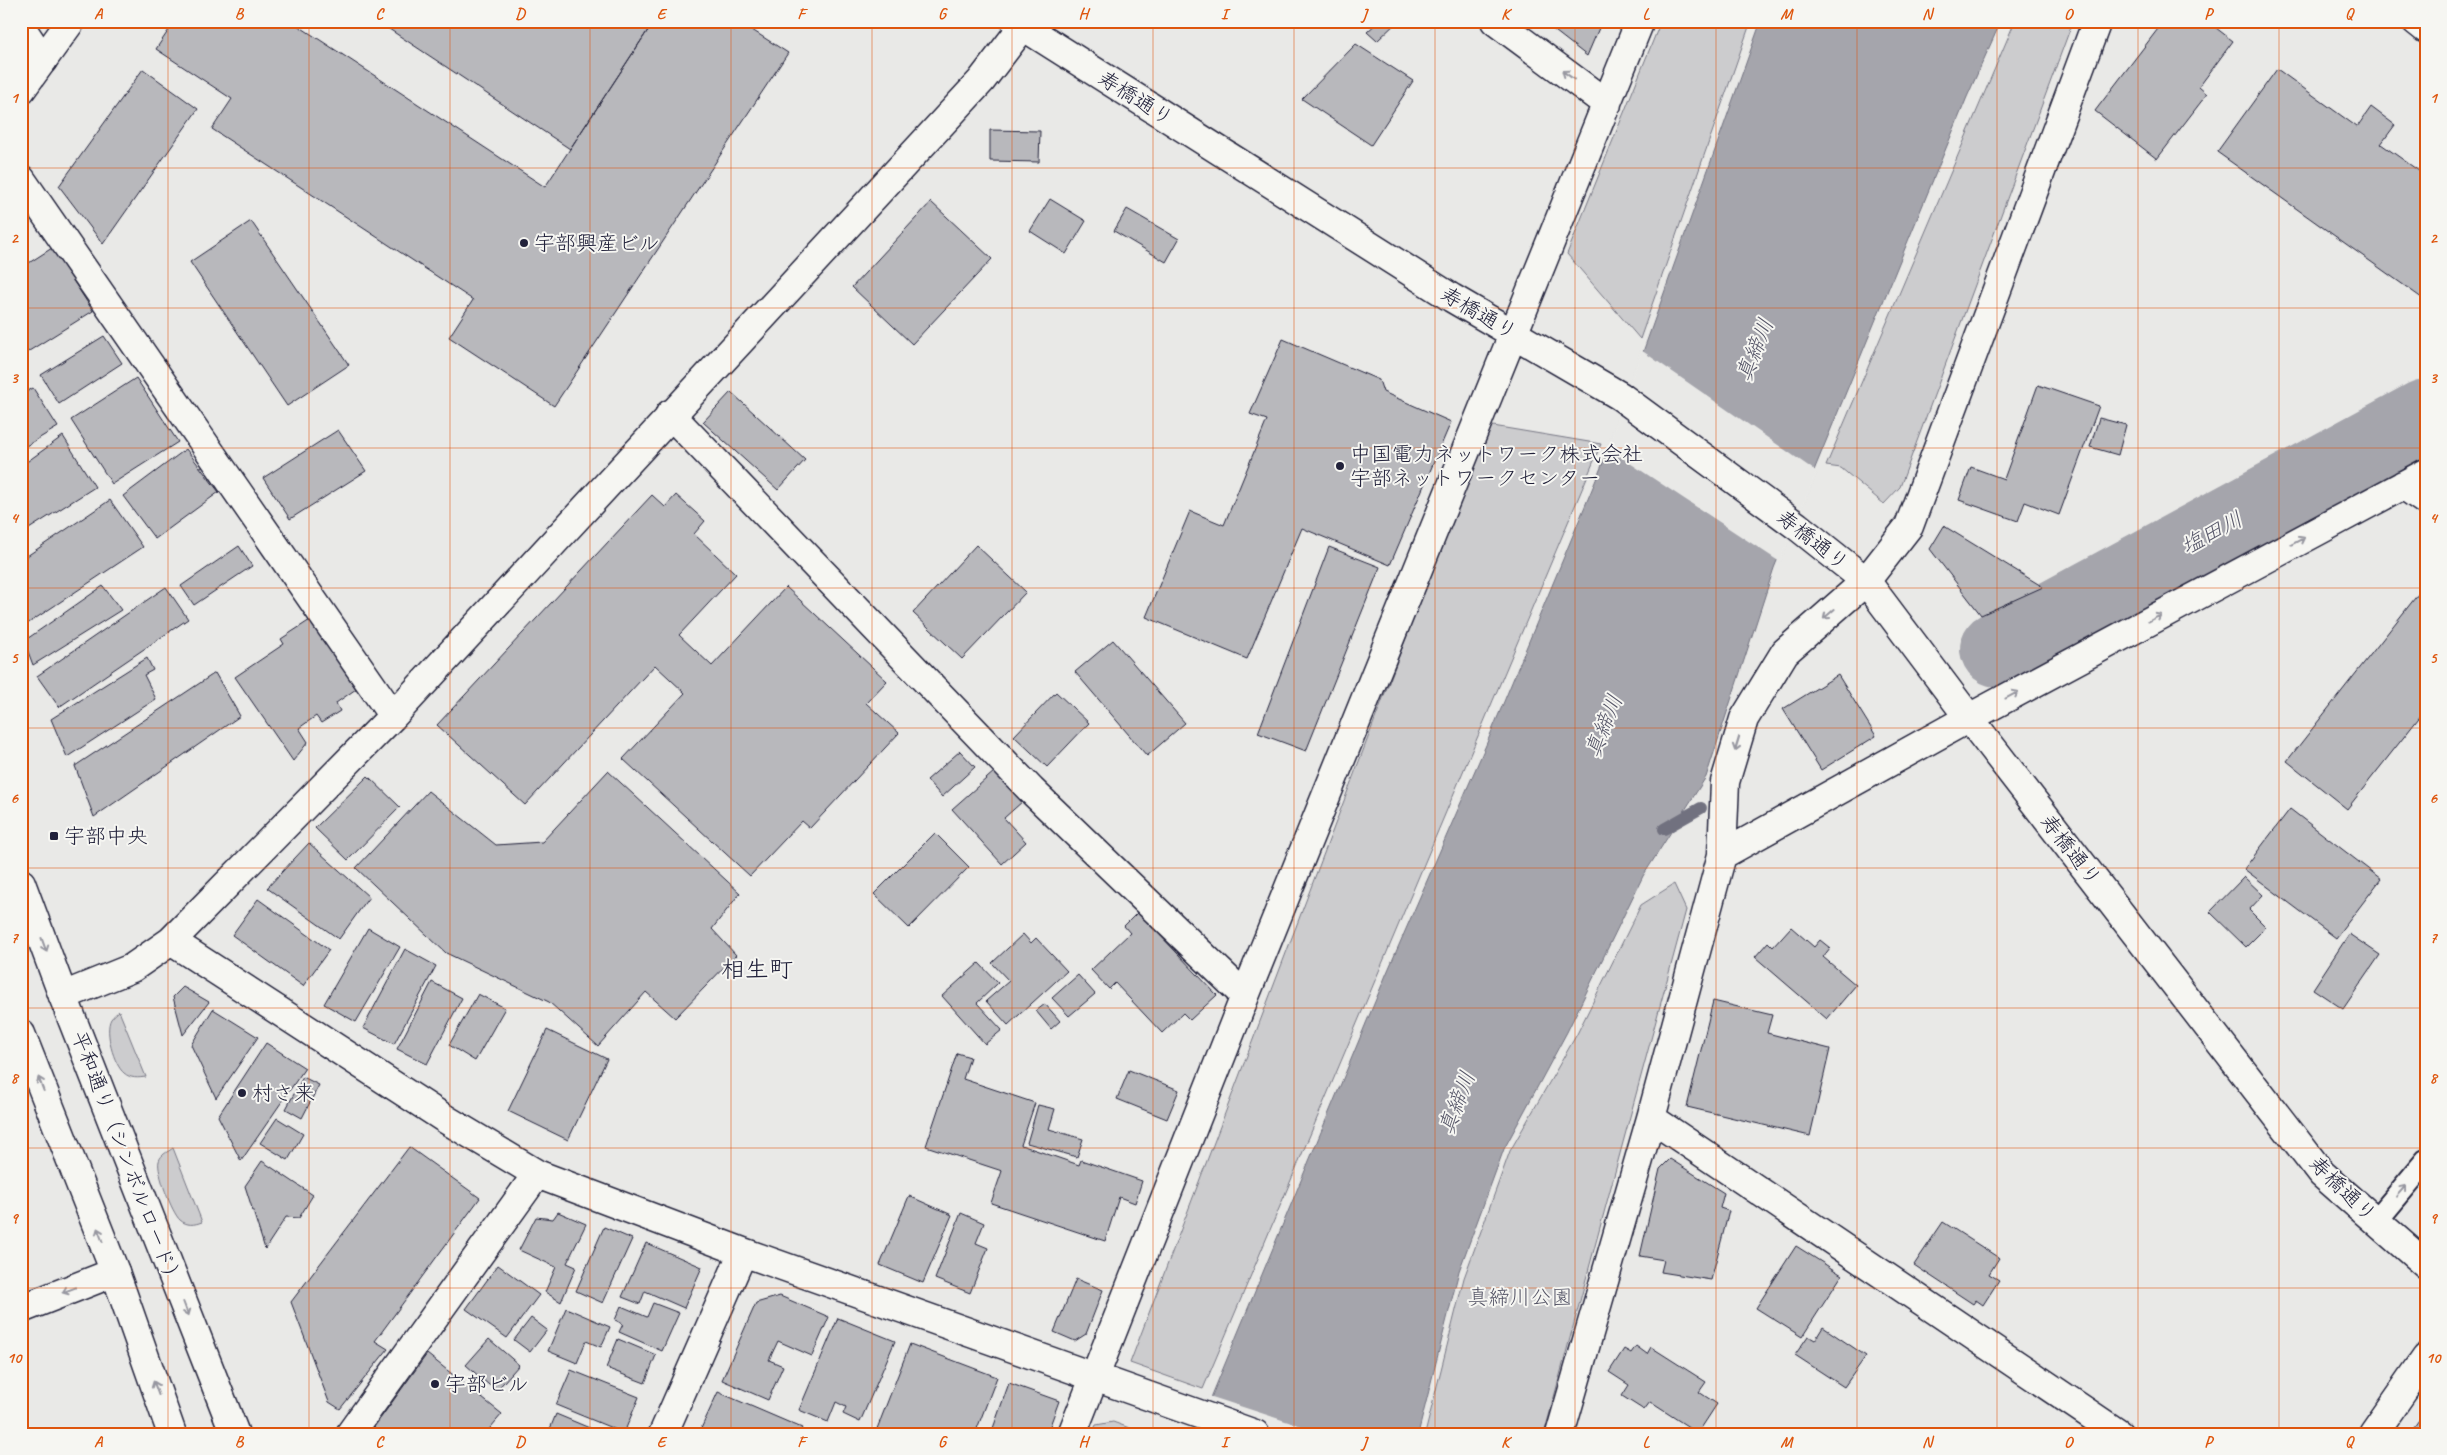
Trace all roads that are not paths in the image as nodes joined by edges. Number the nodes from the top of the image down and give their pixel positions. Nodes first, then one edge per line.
1 (71, 21) edge
2 (1494, 21) edge
3 (1640, 21) edge
4 (2097, 21) edge
5 (2416, 21) edge
6 (1022, 23) edge
7 (21, 27) edge
8 (2426, 28) edge
9 (44, 60) junction
10 (21, 90) edge
11 (1607, 104) junction
12 (21, 179) edge
13 (1513, 333) junction
14 (670, 414) junction
15 (2414, 479) edge
16 (2426, 501) edge
17 (1866, 581) junction
18 (393, 716) junction
19 (1969, 718) junction
20 (1722, 855) junction
21 (21, 883) edge
22 (170, 941) junction
23 (63, 996) junction
24 (1245, 996) junction
25 (21, 1034) edge
26 (1651, 1118) junction
27 (2426, 1161) edge
28 (537, 1174) junction
29 (2376, 1221) junction
30 (743, 1252) junction
31 (2426, 1265) edge
32 (115, 1272) junction
33 (21, 1309) edge
34 (2426, 1358) edge
35 (1095, 1378) junction
36 (172, 1434) edge
37 (235, 1434) edge
38 (350, 1434) edge
39 (663, 1434) edge
40 (1072, 1434) edge
41 (1255, 1434) edge
42 (1560, 1434) edge
43 (2119, 1434) edge
44 (2373, 1434) edge

1 - 9 street
11 -> 2 street
3 - 11 street
4 - 17 street
5 - 8 street
6 - 13 street, 寿橋通り
6 - 14 street
7 - 9 street
9 - 10 street
11 - 13 street
12 - 18 street
13 - 17 street, 寿橋通り
13 - 24 street
14 - 18 street
14 - 24 street
15 - 16 street
19 -> 15 street
17 - 19 street, 寿橋通り
17 -> 20 street
18 - 22 street
19 - 20 street
19 - 29 street, 寿橋通り
20 - 26 street
21 -> 23 street, 平和通り（シンボルロード）
22 - 23 street
22 - 28 street
23 -> 37 street, 平和通り（シンボルロード）
24 - 35 street
32 -> 25 street
26 - 42 street
26 - 43 street
29 -> 27 lane
28 - 30 street
28 - 38 street
29 - 31 street, 寿橋通り
30 - 35 street
30 - 39 street
32 -> 33 street
36 -> 32 street
34 - 44 street
35 - 40 street
35 - 41 street

